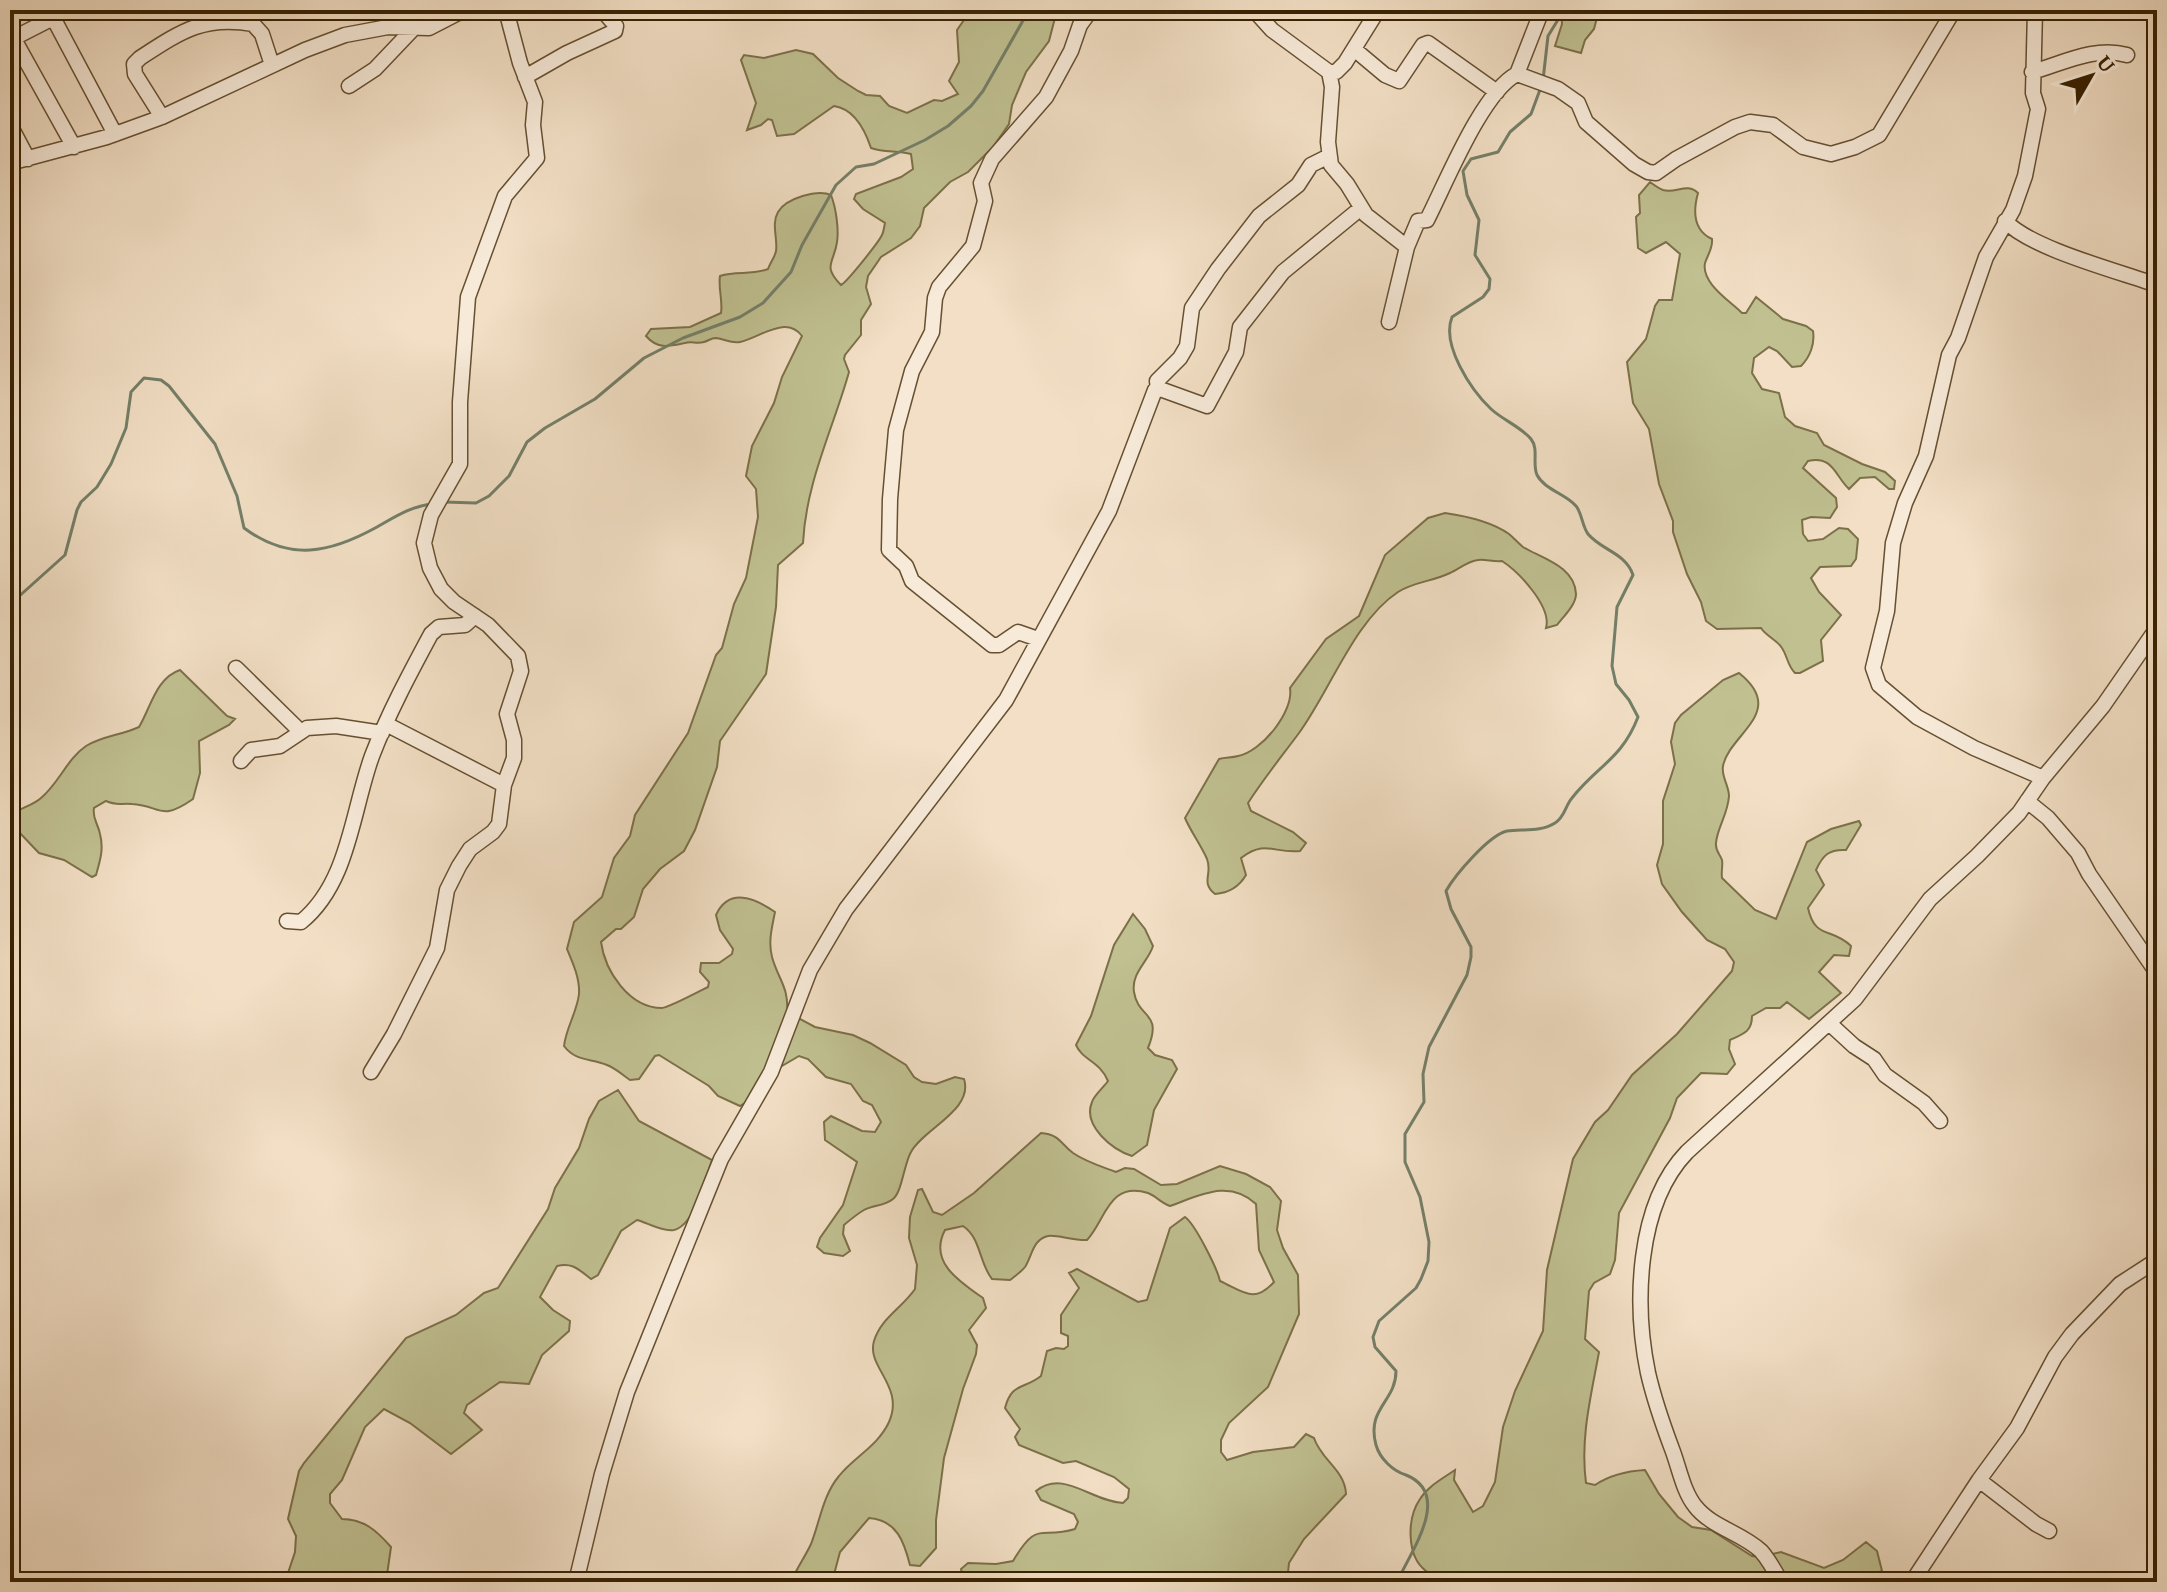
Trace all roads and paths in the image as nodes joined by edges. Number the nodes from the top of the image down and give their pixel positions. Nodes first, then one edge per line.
1 (464, 10) edge
2 (506, 10) edge
3 (602, 10) edge
4 (1091, 10) edge
5 (1254, 10) edge
6 (1378, 10) edge
7 (1542, 10) edge
8 (1954, 10) edge
9 (2035, 10) edge
10 (51, 14) edge
11 (414, 28) junction
12 (11, 37) edge
13 (1354, 49) junction
14 (2127, 55) dead end
15 (272, 65) junction
16 (1329, 72) junction
17 (2032, 72) junction
18 (1517, 74) junction
19 (525, 77) junction
20 (349, 86) dead end
21 (1497, 92) junction
22 (162, 117) junction
23 (10, 125) edge
24 (115, 134) junction
25 (74, 147) junction
26 (1329, 156) junction
27 (28, 159) junction
28 (10, 163) edge
29 (1361, 208) junction
30 (2005, 221) junction
31 (1407, 247) junction
32 (2157, 285) edge
33 (1389, 322) dead end
34 (1158, 389) junction
35 (475, 616) junction
36 (2157, 628) edge
37 (1038, 639) junction
38 (236, 668) dead end
39 (384, 728) junction
40 (300, 731) junction
41 (241, 761) dead end
42 (2043, 778) junction
43 (504, 785) junction
44 (2027, 801) junction
45 (287, 921) dead end
46 (2157, 973) edge
47 (1829, 1023) junction
48 (371, 1072) dead end
49 (1940, 1121) dead end
50 (2157, 1260) edge
51 (1979, 1480) junction
52 (2049, 1531) dead end
53 (576, 1582) edge
54 (1781, 1582) edge
55 (1912, 1582) edge

1 - 11 street
2 - 19 street
3 - 19 street
4 - 37 street
5 - 16 street
6 - 13 street
7 - 18 street
8 - 18 street
9 - 17 street
10 - 12 street
10 - 24 street
11 - 15 street
11 - 20 street
12 - 25 street
13 - 16 street
13 - 21 street
14 - 17 street
15 - 22 street
15 - 22 street
16 - 26 street
17 - 30 street
18 - 21 street
19 - 35 street
21 - 31 street
22 - 24 street
23 - 27 street
24 - 25 street
25 - 27 street
26 - 29 street
26 - 34 street
27 - 28 street
29 - 31 street
29 - 34 street
30 - 32 street
30 - 42 street
31 - 33 street
34 - 37 street
35 - 39 street
35 - 43 street
36 - 42 street
37 - 53 street
38 - 40 street
39 - 40 street
39 - 43 street
39 - 45 street
40 - 41 street
42 - 44 street
43 - 48 street
44 - 46 street
44 - 47 street
47 - 49 street
47 - 54 street
50 - 51 street
51 - 52 street
51 - 55 street

